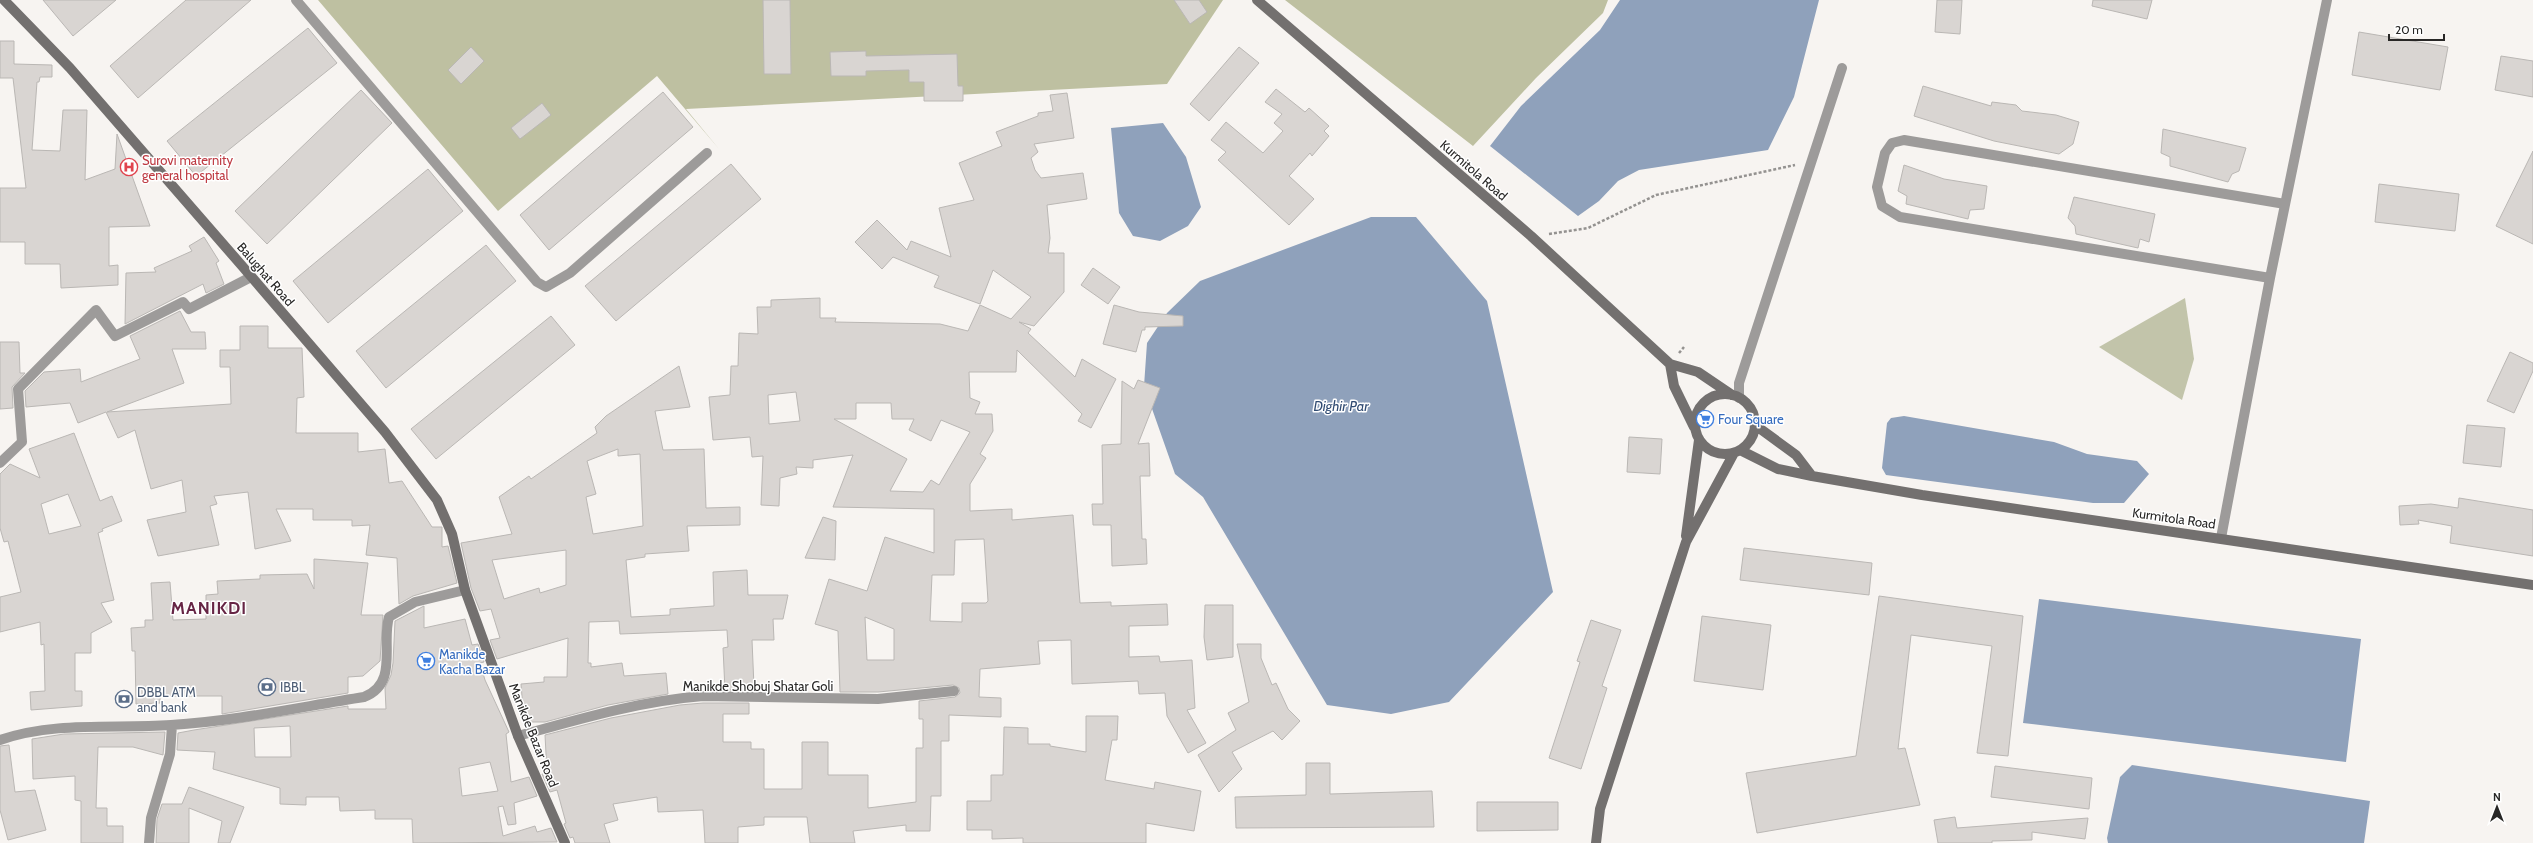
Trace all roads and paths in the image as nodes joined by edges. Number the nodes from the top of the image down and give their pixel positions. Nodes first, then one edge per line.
1 (4, 0) edge
2 (296, 0) edge
3 (1257, 0) edge
4 (2327, 0) edge
5 (1842, 68) dead end
6 (707, 153) dead end
7 (1811, 163) junction
8 (2285, 204) junction
9 (1531, 236) junction
10 (251, 277) junction
11 (2270, 278) junction
12 (1670, 364) junction
13 (1735, 396) junction
14 (1755, 424) junction
15 (1695, 429) junction
16 (1699, 440) junction
17 (1737, 452) junction
18 (0, 463) edge
19 (1812, 476) junction
20 (2222, 538) junction
21 (1686, 542) junction
22 (2533, 585) edge
23 (465, 590) junction
24 (954, 691) dead end
25 (172, 725) junction
26 (518, 736) junction
27 (0, 740) edge
28 (149, 843) edge
29 (565, 843) edge
30 (1596, 843) edge

1 - 10 street, Balughat Road
2 - 6 street
3 - 9 street, Kurmitola Road
4 - 8 street
5 - 7 street
7 - 9 path
7 - 13 street
8 - 11 street
8 - 11 street
9 - 12 street, Kurmitola Road
10 - 18 street
10 - 23 street, Balughat Road
11 - 20 street
12 - 13 street
12 - 15 street
13 - 14 street
13 - 15 street
14 - 17 street
14 - 19 street
15 - 16 street
16 - 17 street
16 - 21 street
17 - 19 street, Kurmitola Road
17 - 21 street
19 - 20 street, Kurmitola Road
20 - 22 street, Kurmitola Road
21 - 30 street
23 - 25 street
23 - 26 street, Manikde Bazar Road
24 - 26 street, Manikde Shobuj Shatar Goli
25 - 27 street
25 - 28 street
26 - 29 street, Manikde Bazar Road

